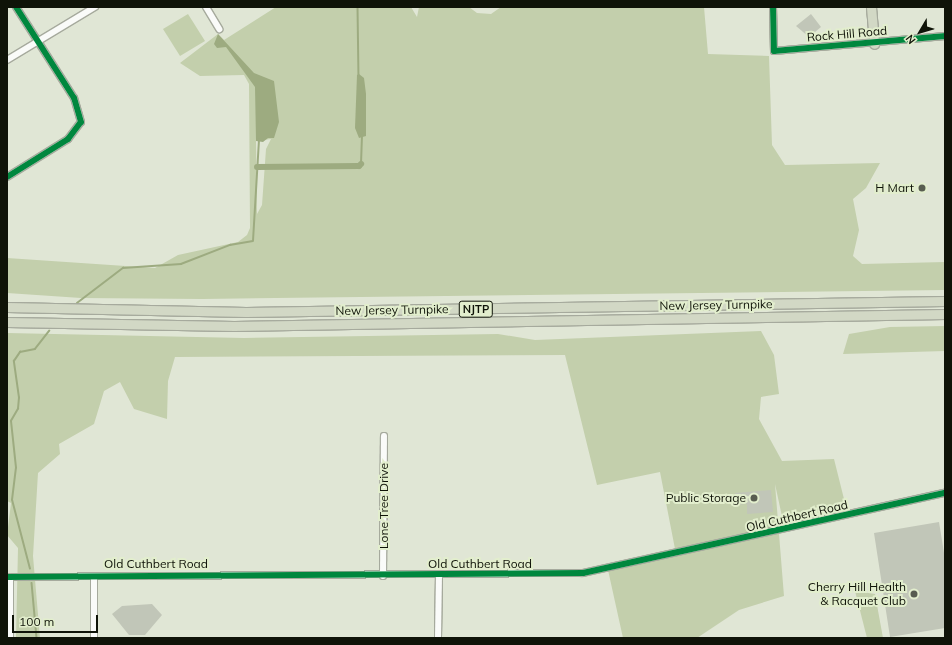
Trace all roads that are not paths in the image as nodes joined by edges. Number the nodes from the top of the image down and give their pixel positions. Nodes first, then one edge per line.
1 (16, 7) edge
2 (95, 7) edge
3 (206, 7) edge
4 (773, 7) edge
5 (871, 7) edge
6 (219, 29) dead end
7 (945, 36) edge
8 (38, 41) junction
9 (874, 44) junction
10 (7, 60) edge
11 (7, 177) edge
12 (945, 301) edge
13 (7, 307) edge
14 (945, 314) edge
15 (7, 322) edge
16 (384, 436) dead end
17 (945, 493) edge
18 (439, 575) junction
19 (94, 576) junction
20 (384, 576) junction
21 (8, 577) edge
22 (10, 638) edge
23 (94, 638) edge
24 (438, 638) edge

1 - 8 street
2 - 8 street
3 - 6 street
4 - 9 street, Rock Hill Road
5 - 9 highway
7 - 9 street, Rock Hill Road
8 - 10 street
8 - 11 street
12 - 13 highway, New Jersey Turnpike / NJTP
14 - 15 highway, New Jersey Turnpike / NJTP
16 - 20 street, Lone Tree Drive
17 - 18 street, Old Cuthbert Road
18 - 20 street, Old Cuthbert Road
18 - 24 street
19 - 20 street, Old Cuthbert Road
19 - 21 street, Old Cuthbert Road
19 - 23 street
21 - 22 street

